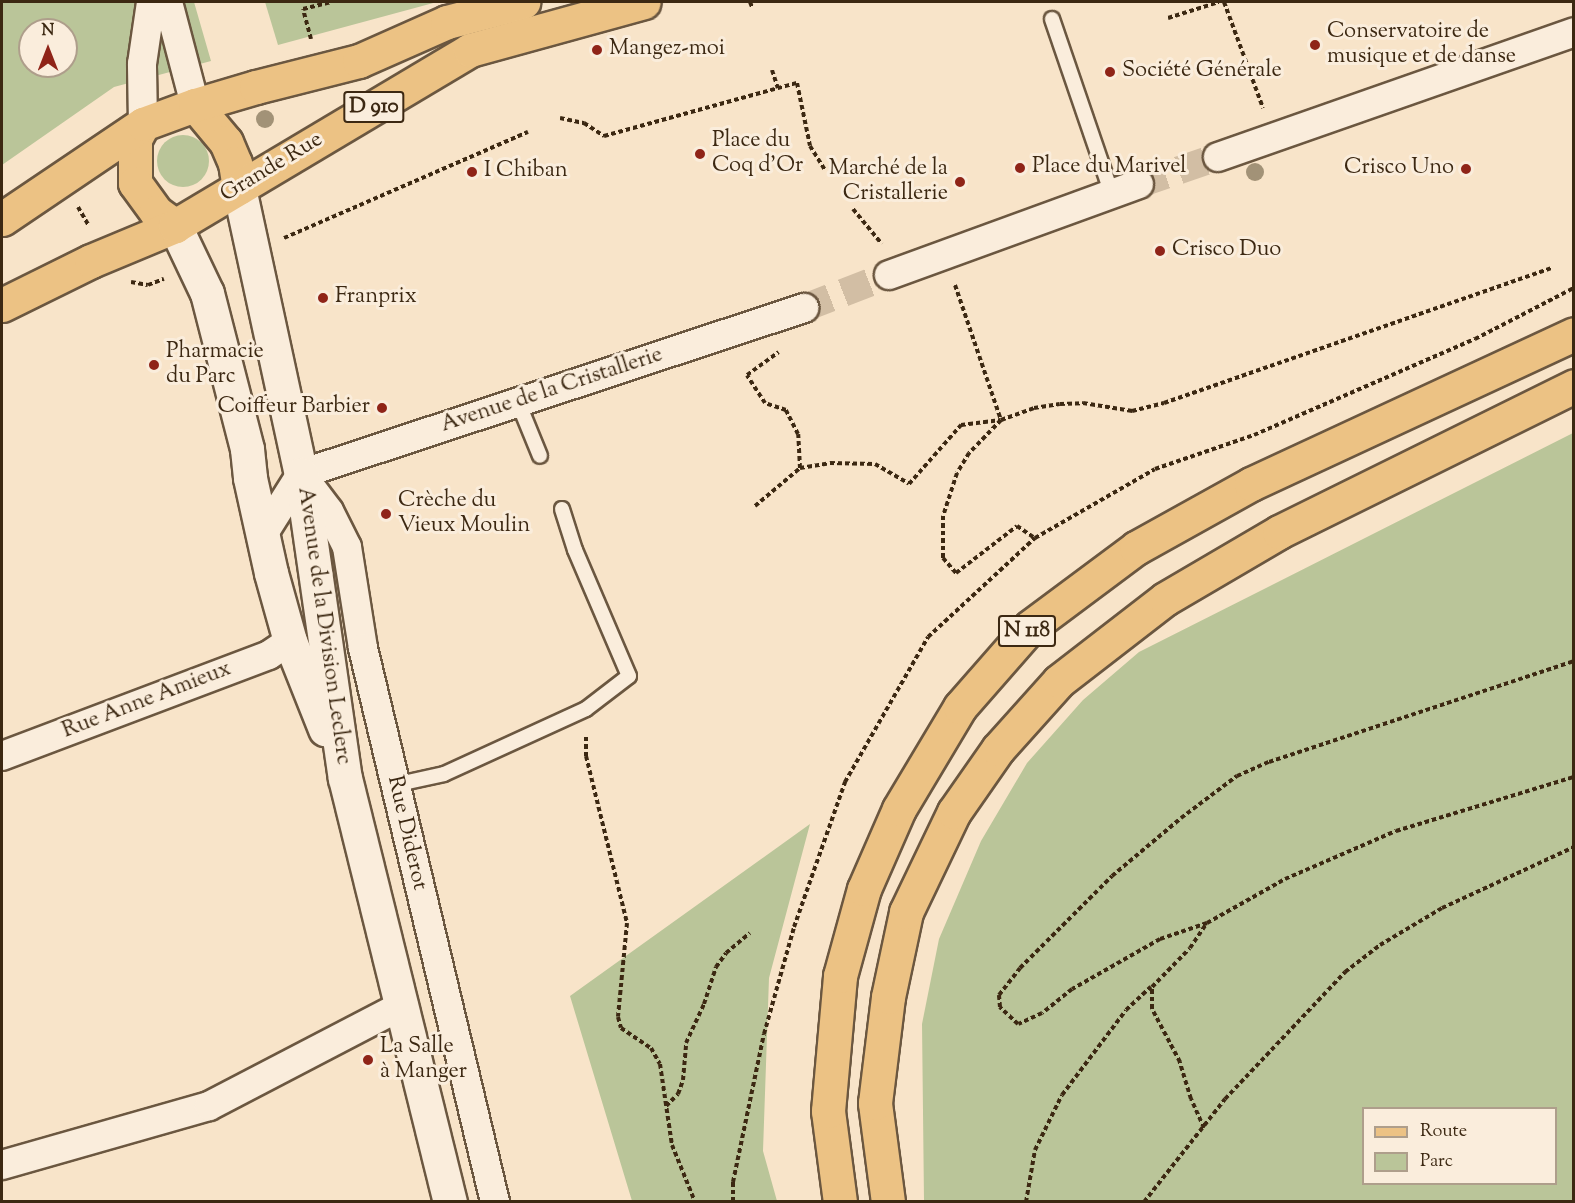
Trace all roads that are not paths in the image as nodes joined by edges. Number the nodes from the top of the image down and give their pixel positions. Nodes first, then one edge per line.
1 (151, 2) edge
2 (168, 2) edge
3 (523, 2) edge
4 (644, 2) edge
5 (1052, 19) dead end
6 (1574, 32) edge
7 (195, 105) junction
8 (143, 124) junction
9 (1218, 157) tunnel mouth
10 (1139, 184) tunnel mouth
11 (239, 188) junction
12 (1112, 194) junction
13 (2, 219) edge
14 (175, 226) junction
15 (896, 272) tunnel mouth
16 (2, 305) edge
17 (791, 312) tunnel mouth
18 (1574, 334) edge
19 (1574, 386) edge
20 (518, 402) junction
21 (247, 449) junction
22 (540, 456) dead end
23 (301, 474) junction
24 (562, 509) dead end
25 (262, 536) junction
26 (290, 641) junction
27 (2, 756) edge
28 (345, 778) junction
29 (394, 785) junction
30 (403, 1005) junction
31 (2, 1165) edge
32 (450, 1202) edge
33 (495, 1202) edge
34 (840, 1202) edge
35 (888, 1202) edge

1 - 8 street
2 - 7 street
3 - 7 main road, D 910
4 - 11 main road, Grande Rue / D 910
5 - 12 lane
6 - 9 street
7 - 8 main road, D 910
7 - 11 main road
8 - 13 main road, D 910
8 - 14 main road
10 - 12 street
11 - 14 main road, Grande Rue / D 910
11 - 23 main road, Avenue de la Division Leclerc
12 - 15 street
14 - 16 main road, Grande Rue / D 910
14 - 21 main road, Avenue de la Division Leclerc
17 - 20 street, Avenue de la Cristallerie
18 - 34 main road, N 118
19 - 35 main road, N 118
20 - 22 lane
20 - 23 street, Avenue de la Cristallerie
21 - 23 main road, Avenue de la Division Leclerc
21 - 25 main road, Avenue de la Division Leclerc
23 - 25 street
23 - 28 main road, Avenue de la Division Leclerc
23 - 29 street, Rue Diderot
24 - 29 lane
25 - 26 main road, Avenue de la Division Leclerc
26 - 27 street, Rue Anne Amieux
26 - 28 main road, Avenue de la Division Leclerc
28 - 30 main road, Avenue de la Division Leclerc
29 - 33 street, Rue Diderot
30 - 31 street
30 - 32 main road, Avenue de la Division Leclerc

